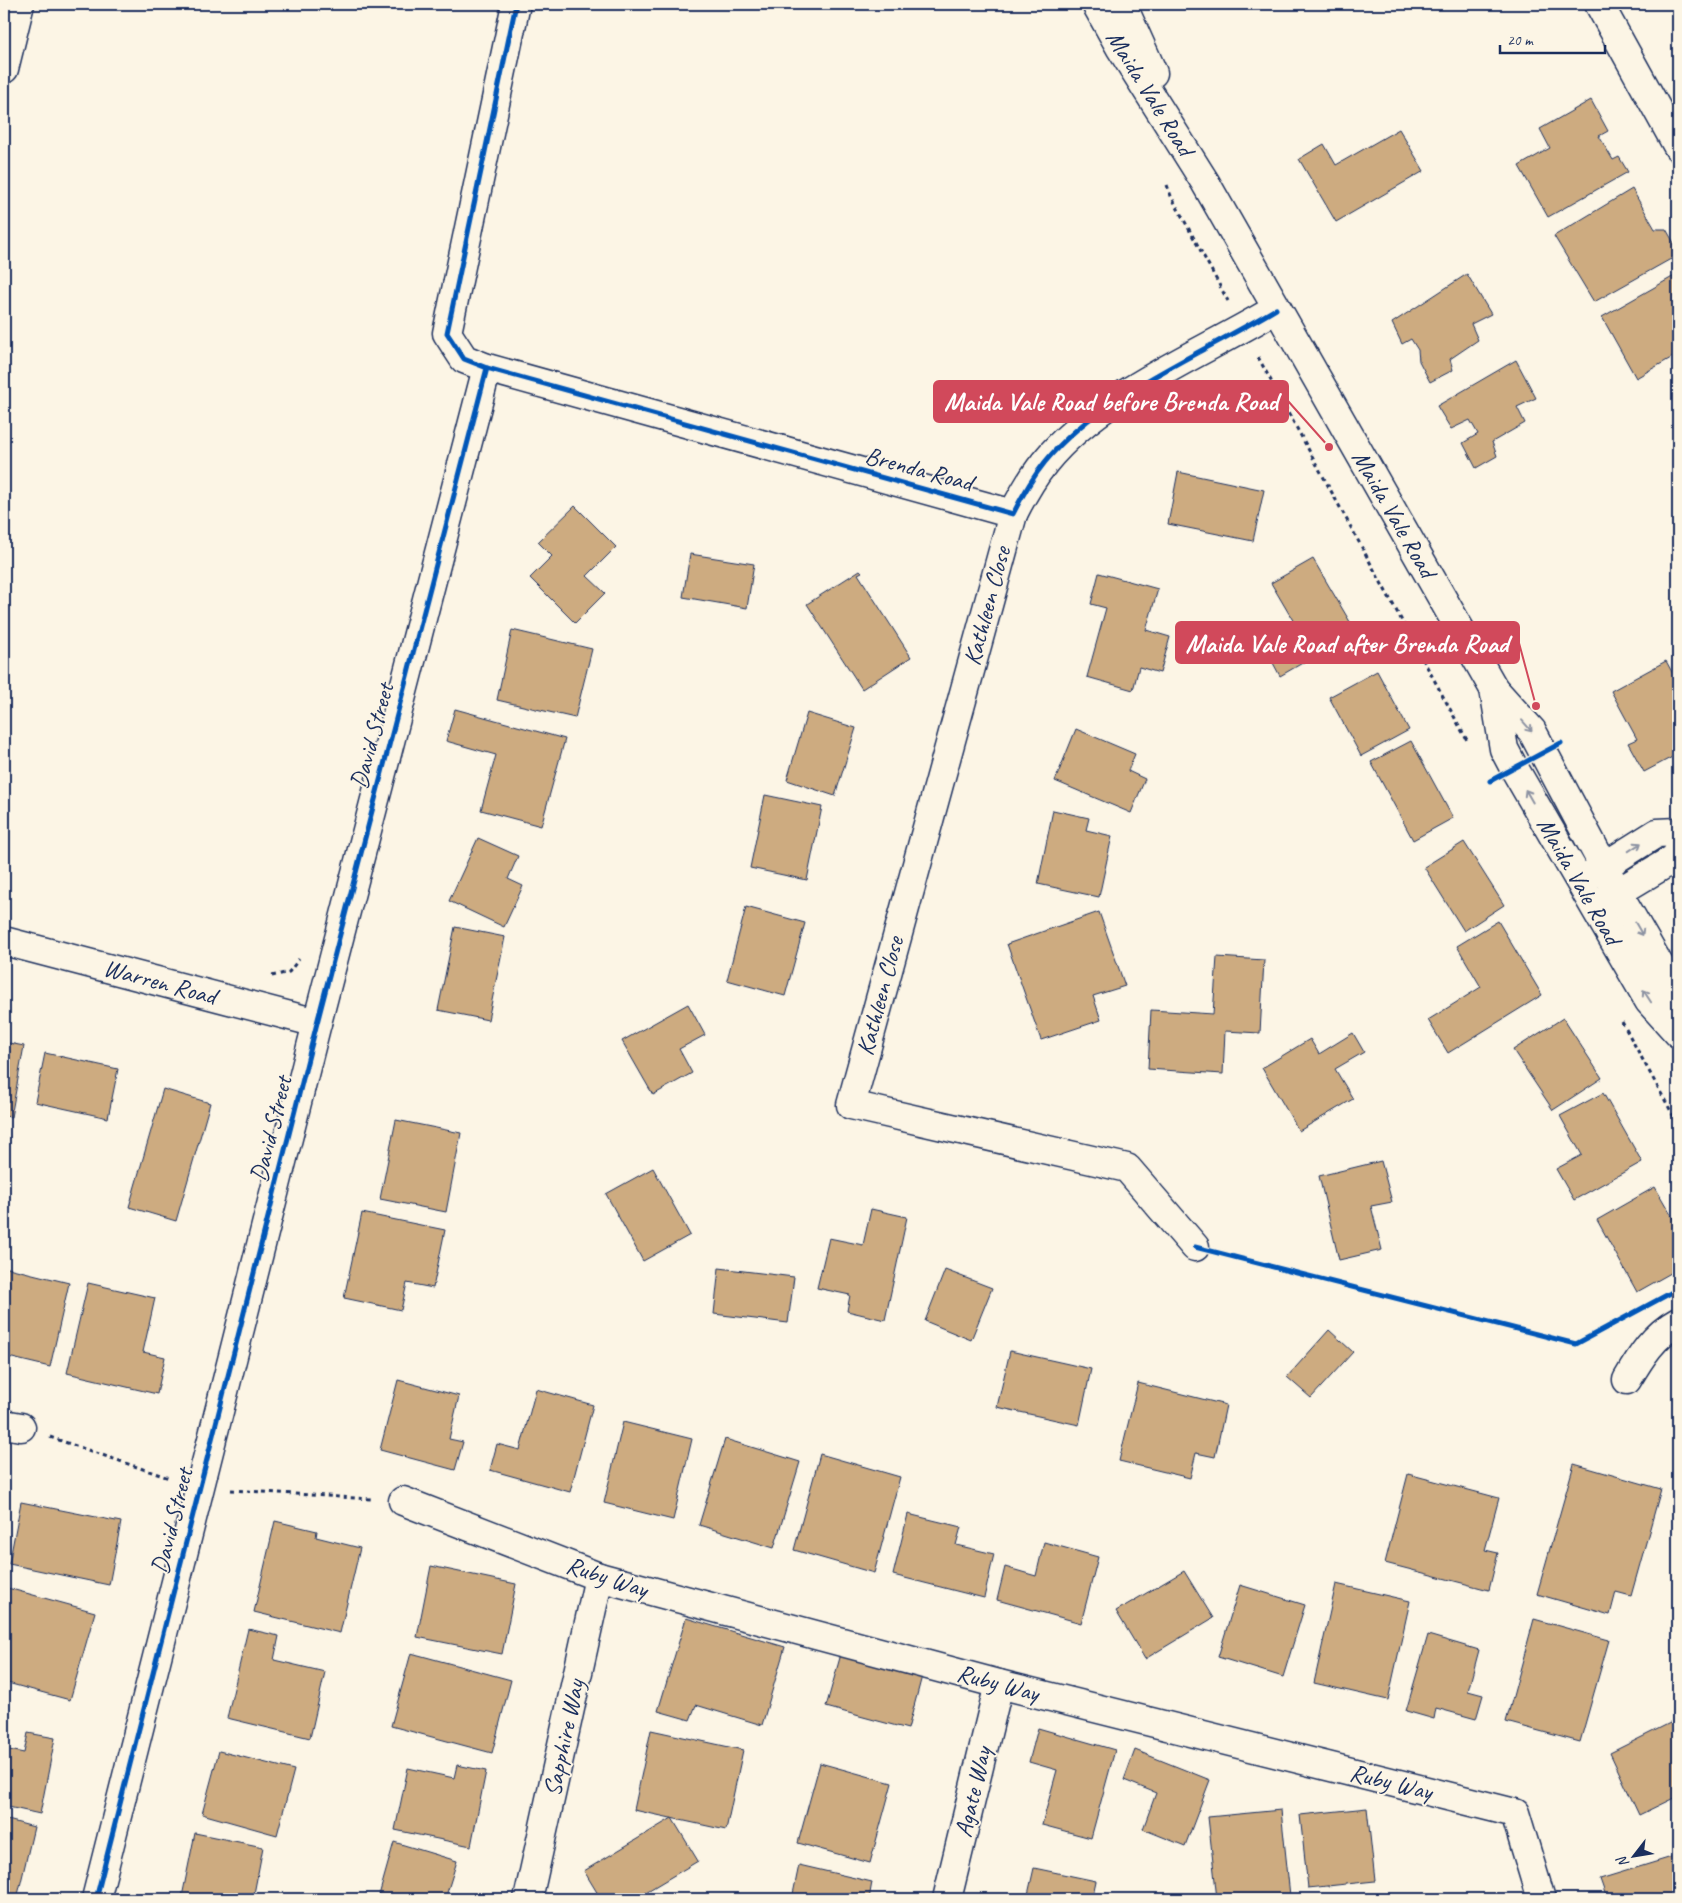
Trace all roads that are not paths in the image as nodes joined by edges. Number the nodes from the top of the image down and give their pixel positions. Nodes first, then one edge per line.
1 (20, 4) edge
2 (516, 4) edge
3 (1096, 4) edge
4 (1122, 4) edge
5 (1600, 4) edge
6 (4, 69) edge
7 (1678, 147) edge
8 (1205, 182) junction
9 (1276, 309) junction
10 (487, 368) junction
11 (1013, 514) junction
12 (1494, 689) junction
13 (1678, 832) edge
14 (1678, 852) edge
15 (1604, 867) junction
16 (1579, 882) junction
17 (1618, 893) junction
18 (1593, 908) junction
19 (4, 940) edge
20 (1678, 1012) edge
21 (317, 1023) junction
22 (1678, 1033) edge
23 (1195, 1248) dead end
24 (1678, 1322) edge
25 (1627, 1380) dead end
26 (402, 1501) dead end
27 (599, 1577) junction
28 (999, 1684) junction
29 (96, 1899) edge
30 (528, 1899) edge
31 (947, 1899) edge
32 (1542, 1899) edge

1 - 6 street
2 - 10 street, Brenda Road
3 - 8 street, Maida Vale Road
4 - 8 street, Maida Vale Road
5 - 7 street
8 - 9 street, Maida Vale Road
9 - 11 street
9 - 12 street, Maida Vale Road
10 - 11 street, Brenda Road
10 - 21 street, David Street
11 - 23 street, Kathleen Close
12 -> 15 street, Maida Vale Road
16 -> 12 street, Maida Vale Road
15 -> 13 street
14 - 17 street
15 - 16 street
15 - 17 street, Maida Vale Road
16 - 18 street, Maida Vale Road
17 - 18 street
17 -> 20 street, Maida Vale Road
22 -> 18 street, Maida Vale Road
19 - 21 street, Warren Road
21 - 29 street, David Street
24 - 25 street
26 - 27 street, Ruby Way
27 - 28 street, Ruby Way
27 - 30 street, Sapphire Way
28 - 31 street, Agate Way
28 - 32 street, Ruby Way

